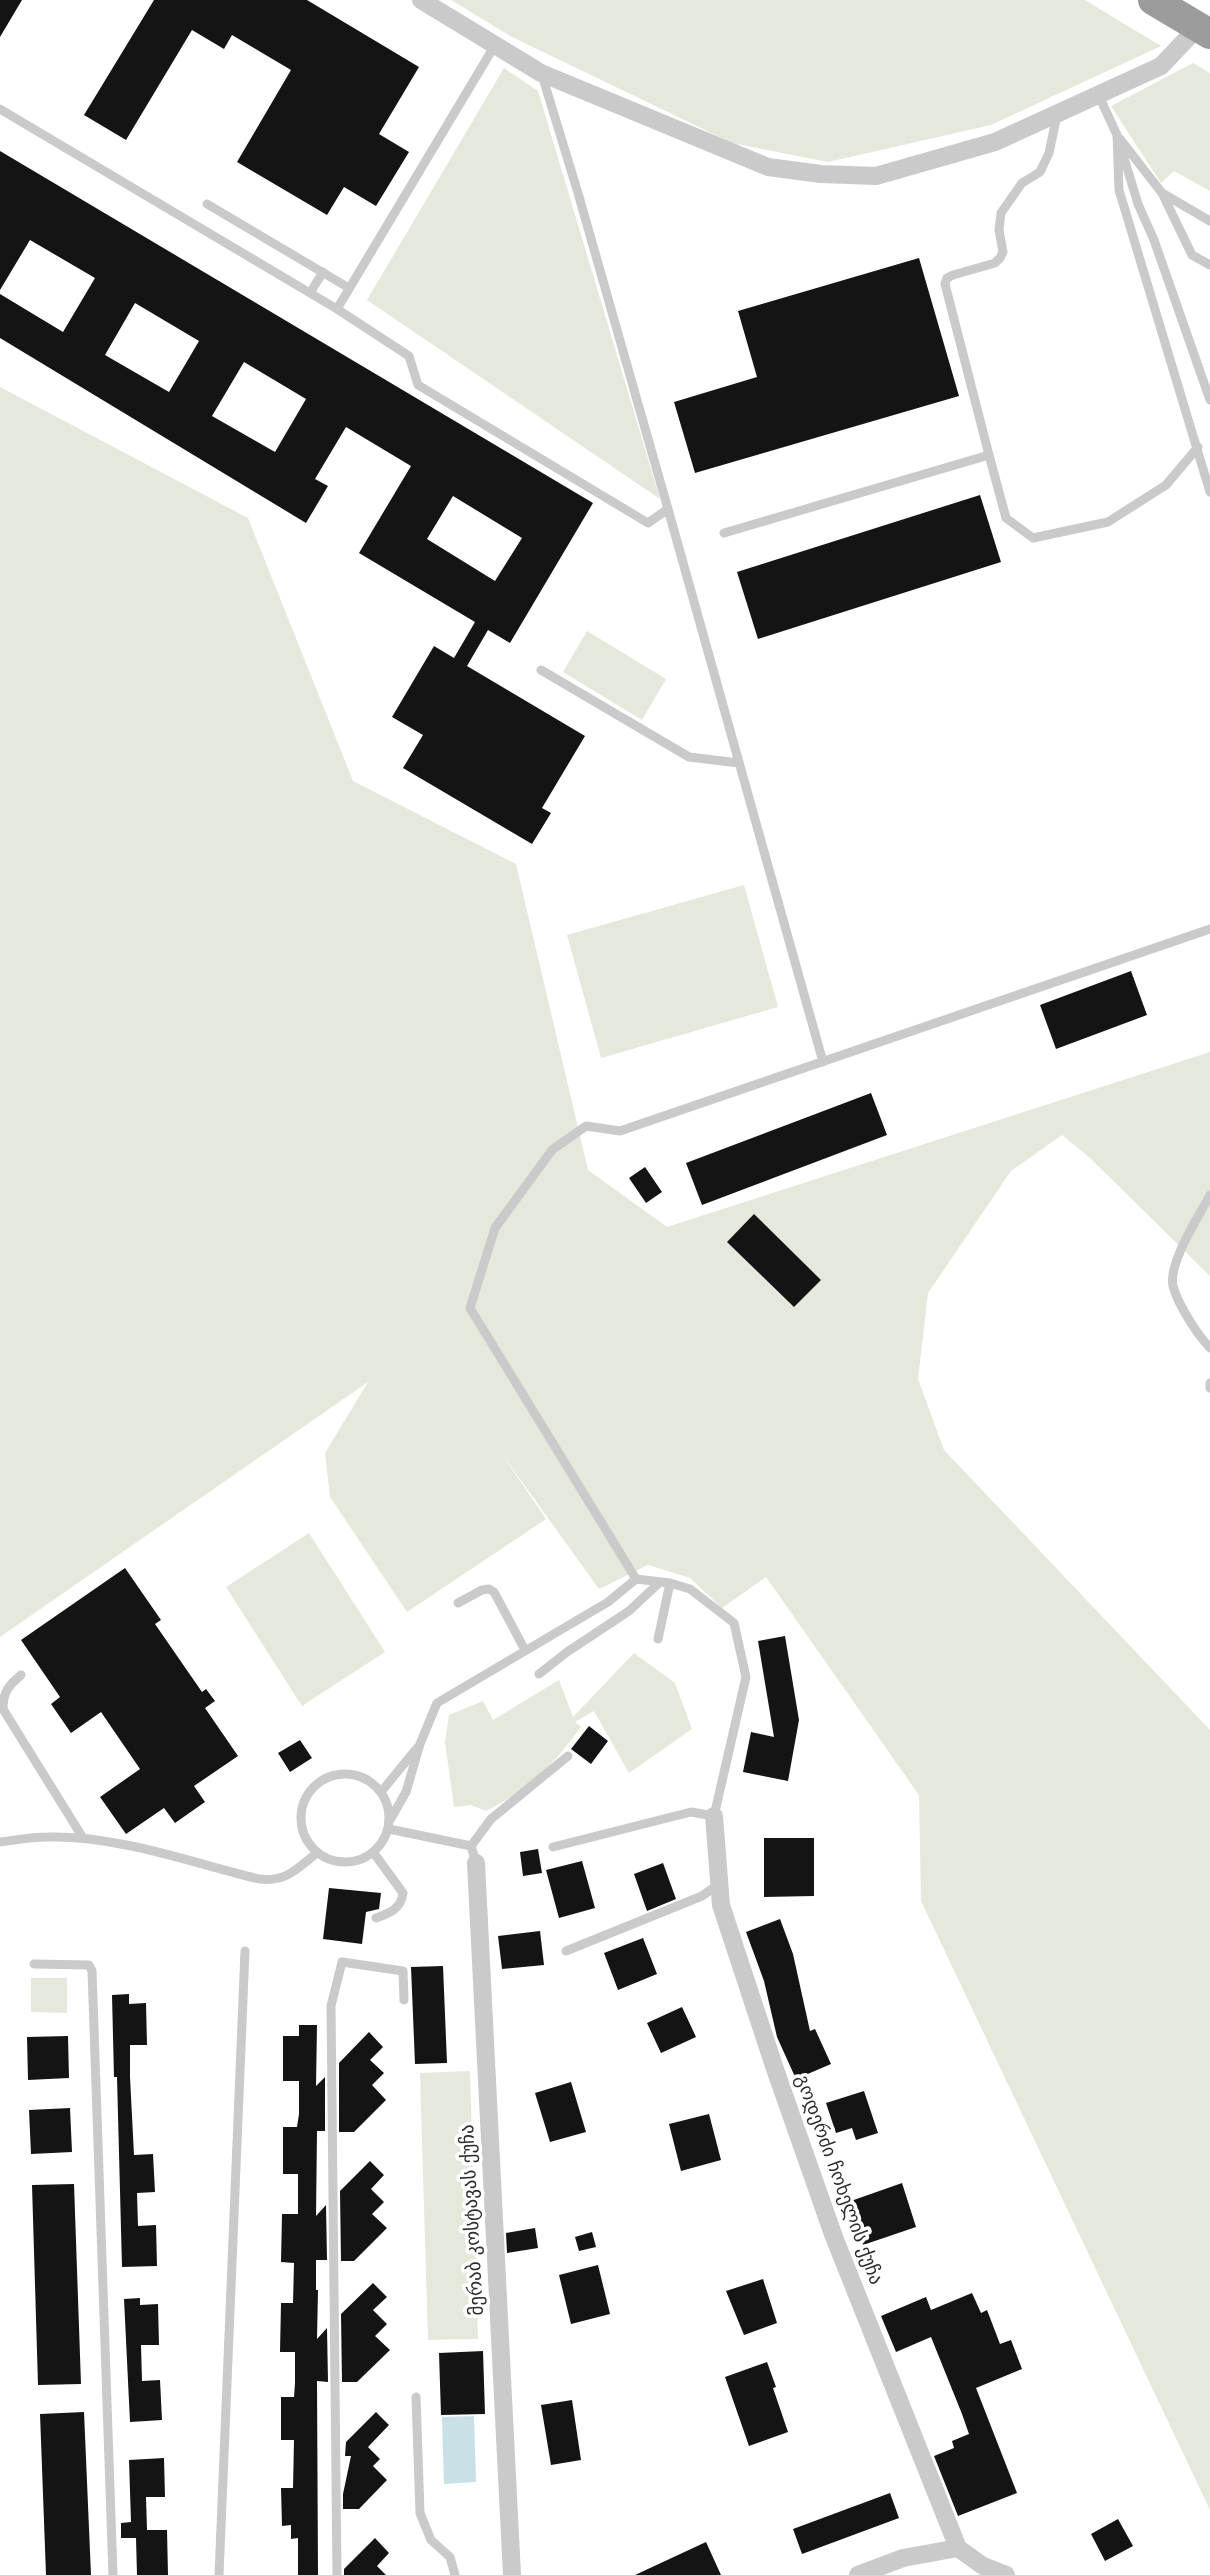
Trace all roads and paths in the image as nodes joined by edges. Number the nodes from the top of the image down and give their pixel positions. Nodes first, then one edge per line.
1 (421, 0) edge
2 (1153, 0) edge
3 (1204, 31) edge
4 (495, 45) junction
5 (541, 73) junction
6 (1100, 96) junction
7 (0, 109) edge
8 (1057, 115) junction
9 (1117, 135) junction
10 (1162, 193) junction
11 (207, 205) dead end
12 (1210, 221) edge
13 (1210, 265) edge
14 (323, 272) junction
15 (349, 288) junction
16 (310, 293) junction
17 (337, 309) junction
18 (1210, 400) edge
19 (1198, 447) junction
20 (989, 456) junction
21 (1210, 492) edge
22 (668, 509) junction
23 (724, 533) dead end
24 (541, 670) dead end
25 (739, 763) junction
26 (1210, 929) edge
27 (823, 1062) junction
28 (1210, 1195) edge
29 (1210, 1348) edge
30 (636, 1579) junction
31 (665, 1583) junction
32 (458, 1604) dead end
33 (658, 1639) dead end
34 (525, 1650) junction
35 (21, 1675) dead end
36 (539, 1675) dead end
37 (420, 1744) junction
38 (568, 1756) dead end
39 (381, 1792) junction
40 (713, 1816) junction
41 (389, 1825) junction
42 (83, 1838) junction
43 (0, 1842) edge
44 (553, 1847) dead end
45 (373, 1852) junction
46 (317, 1853) junction
47 (473, 1854) junction
48 (719, 1884) junction
49 (376, 1918) dead end
50 (245, 1951) dead end
51 (566, 1951) dead end
52 (34, 1964) dead end
53 (404, 2000) dead end
54 (416, 2397) dead end
55 (958, 2548) junction
56 (113, 2575) edge
57 (219, 2575) edge
58 (337, 2575) edge
59 (455, 2575) edge
60 (512, 2575) edge
61 (858, 2575) edge
62 (1006, 2575) edge

1 - 4 street
2 - 3 highway
3 - 6 street
4 - 5 street
4 - 15 lane
5 - 8 street
5 - 22 lane
6 - 8 street
6 - 9 lane
7 - 16 lane
8 - 20 lane
9 - 10 lane
9 - 18 lane
9 - 19 lane
10 - 12 lane
10 - 13 lane
11 - 14 lane
14 - 15 lane
14 - 16 lane
15 - 17 lane
16 - 17 lane
17 - 22 lane
19 - 20 lane
19 - 21 lane
20 - 23 lane
22 - 25 lane
24 - 25 lane
25 - 27 lane
26 - 27 lane
27 - 30 lane
28 - 29 lane
30 - 31 lane
30 - 34 lane
31 - 33 lane
31 - 36 lane
31 - 40 lane
32 - 34 lane
34 - 37 lane
35 - 42 lane
37 - 39 lane
37 - 41 lane
38 - 47 lane
39 - 41 lane
39 - 46 lane
40 - 44 lane
40 - 48 street, გოდერძი ჩოხელის ქუჩა
41 - 45 lane
41 - 47 lane
42 - 43 lane
42 - 46 lane
45 - 46 lane
45 - 49 lane
47 - 60 street, მერაბ კოსტავას ქუჩა
48 - 51 lane
48 - 55 street, გოდერძი ჩოხელის ქუჩა
50 - 57 lane
52 - 56 lane
53 - 58 lane
54 - 59 lane
55 - 61 street
55 - 62 street

